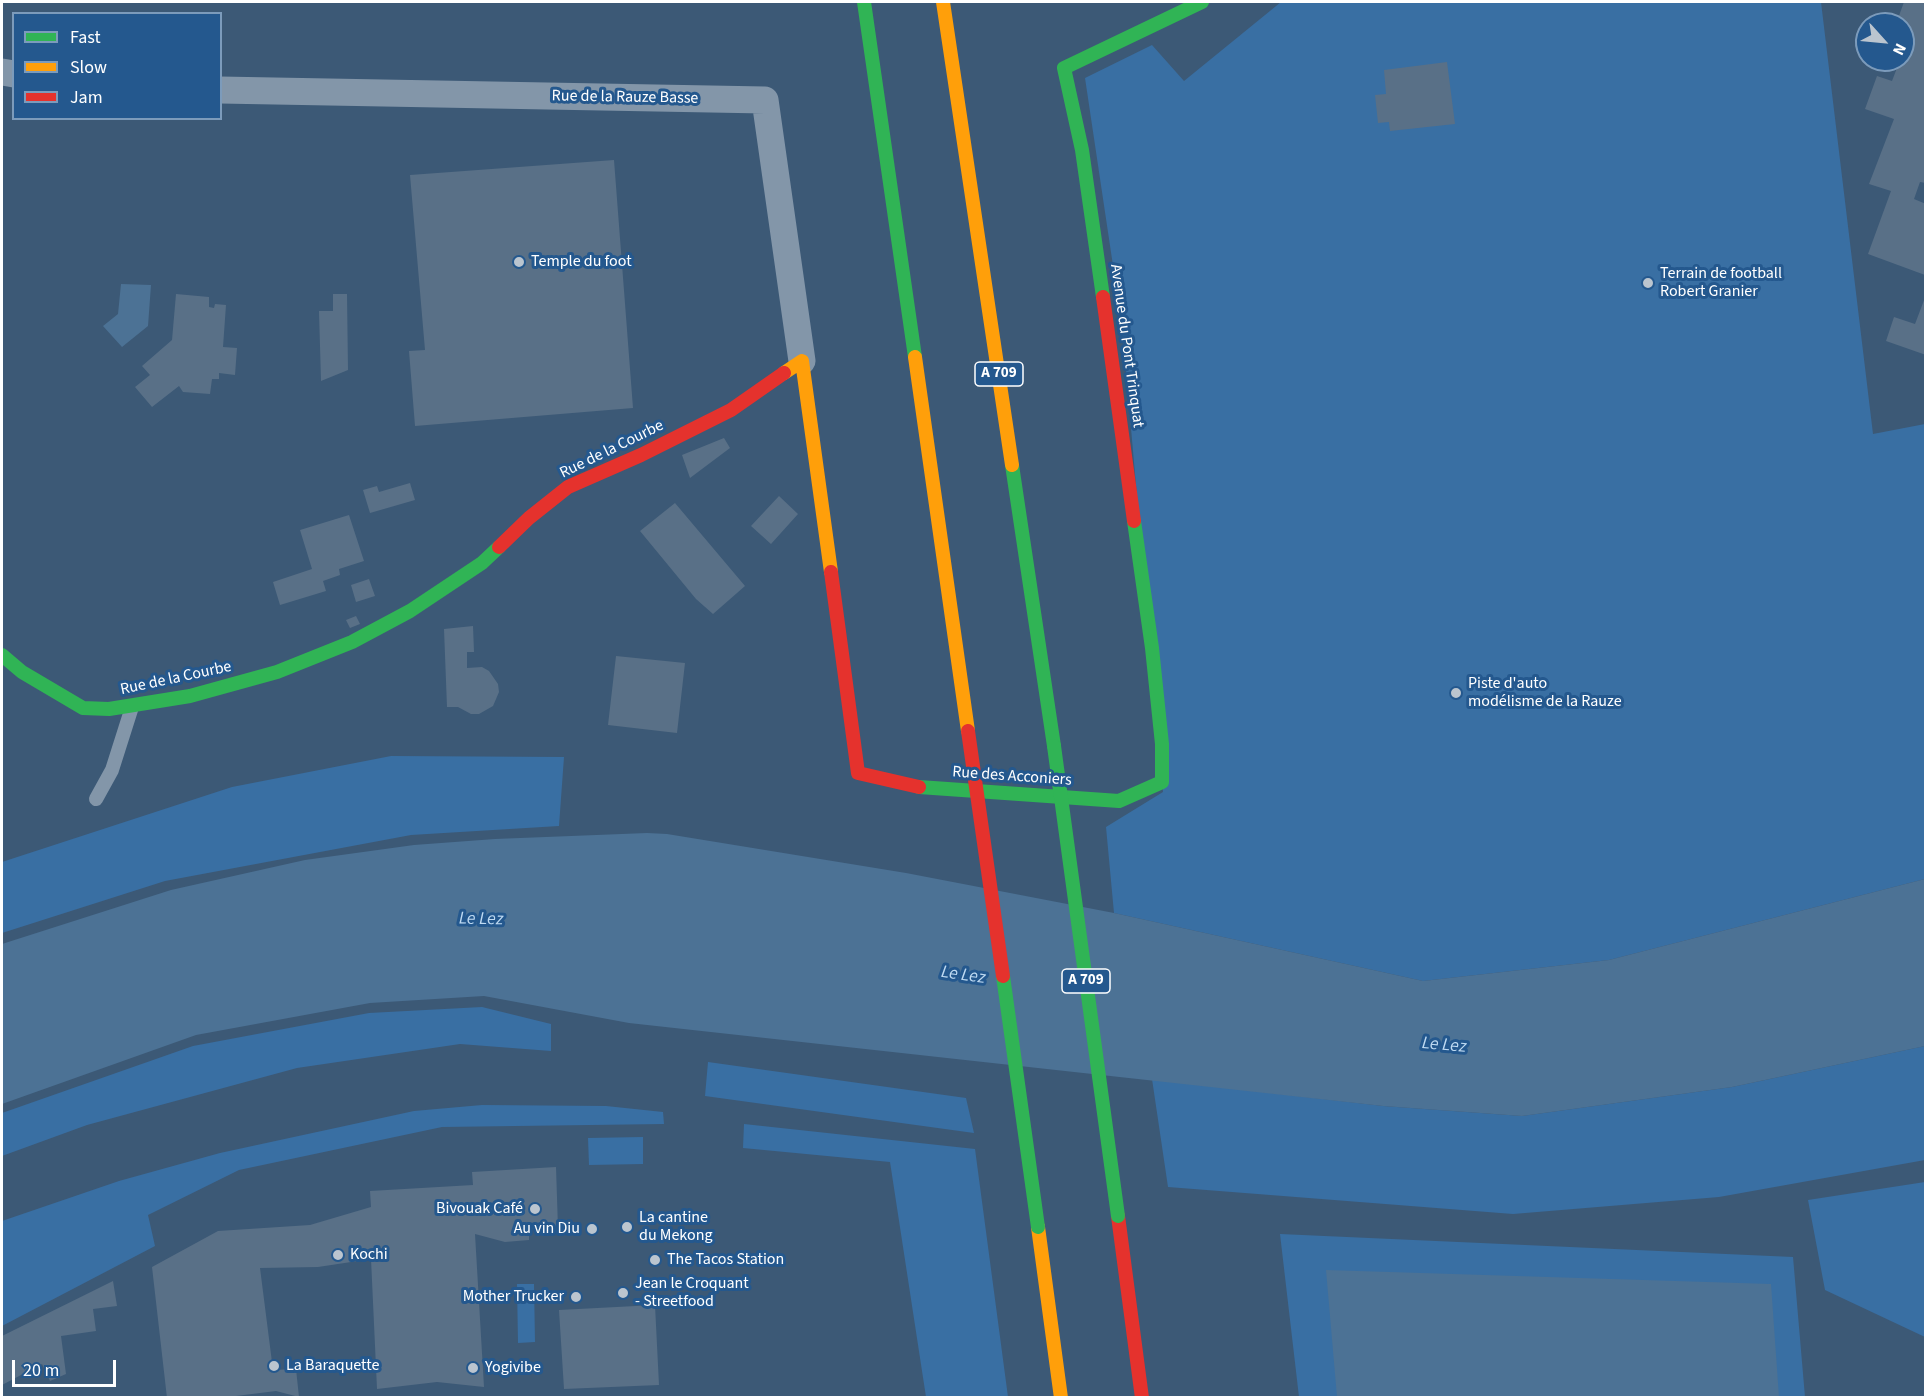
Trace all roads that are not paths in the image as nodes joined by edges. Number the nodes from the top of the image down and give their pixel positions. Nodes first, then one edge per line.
1 (864, 2) edge
2 (943, 2) edge
3 (1202, 2) edge
4 (222, 90) edge
5 (802, 361) junction
6 (2, 655) edge
7 (133, 705) junction
8 (1162, 782) joint
9 (96, 799) dead end
10 (1062, 1398) edge
11 (1142, 1398) edge

1 - 10 main road, bridge
2 - 11 main road, A 709, bridge
3 - 8 main road, Avenue du Pont Trinquat
4 - 5 street, Rue de la Rauze Basse
5 - 7 main road, Rue de la Courbe
5 - 8 main road, Rue des Acconiers
6 - 7 main road, Rue de la Courbe
7 - 9 lane

